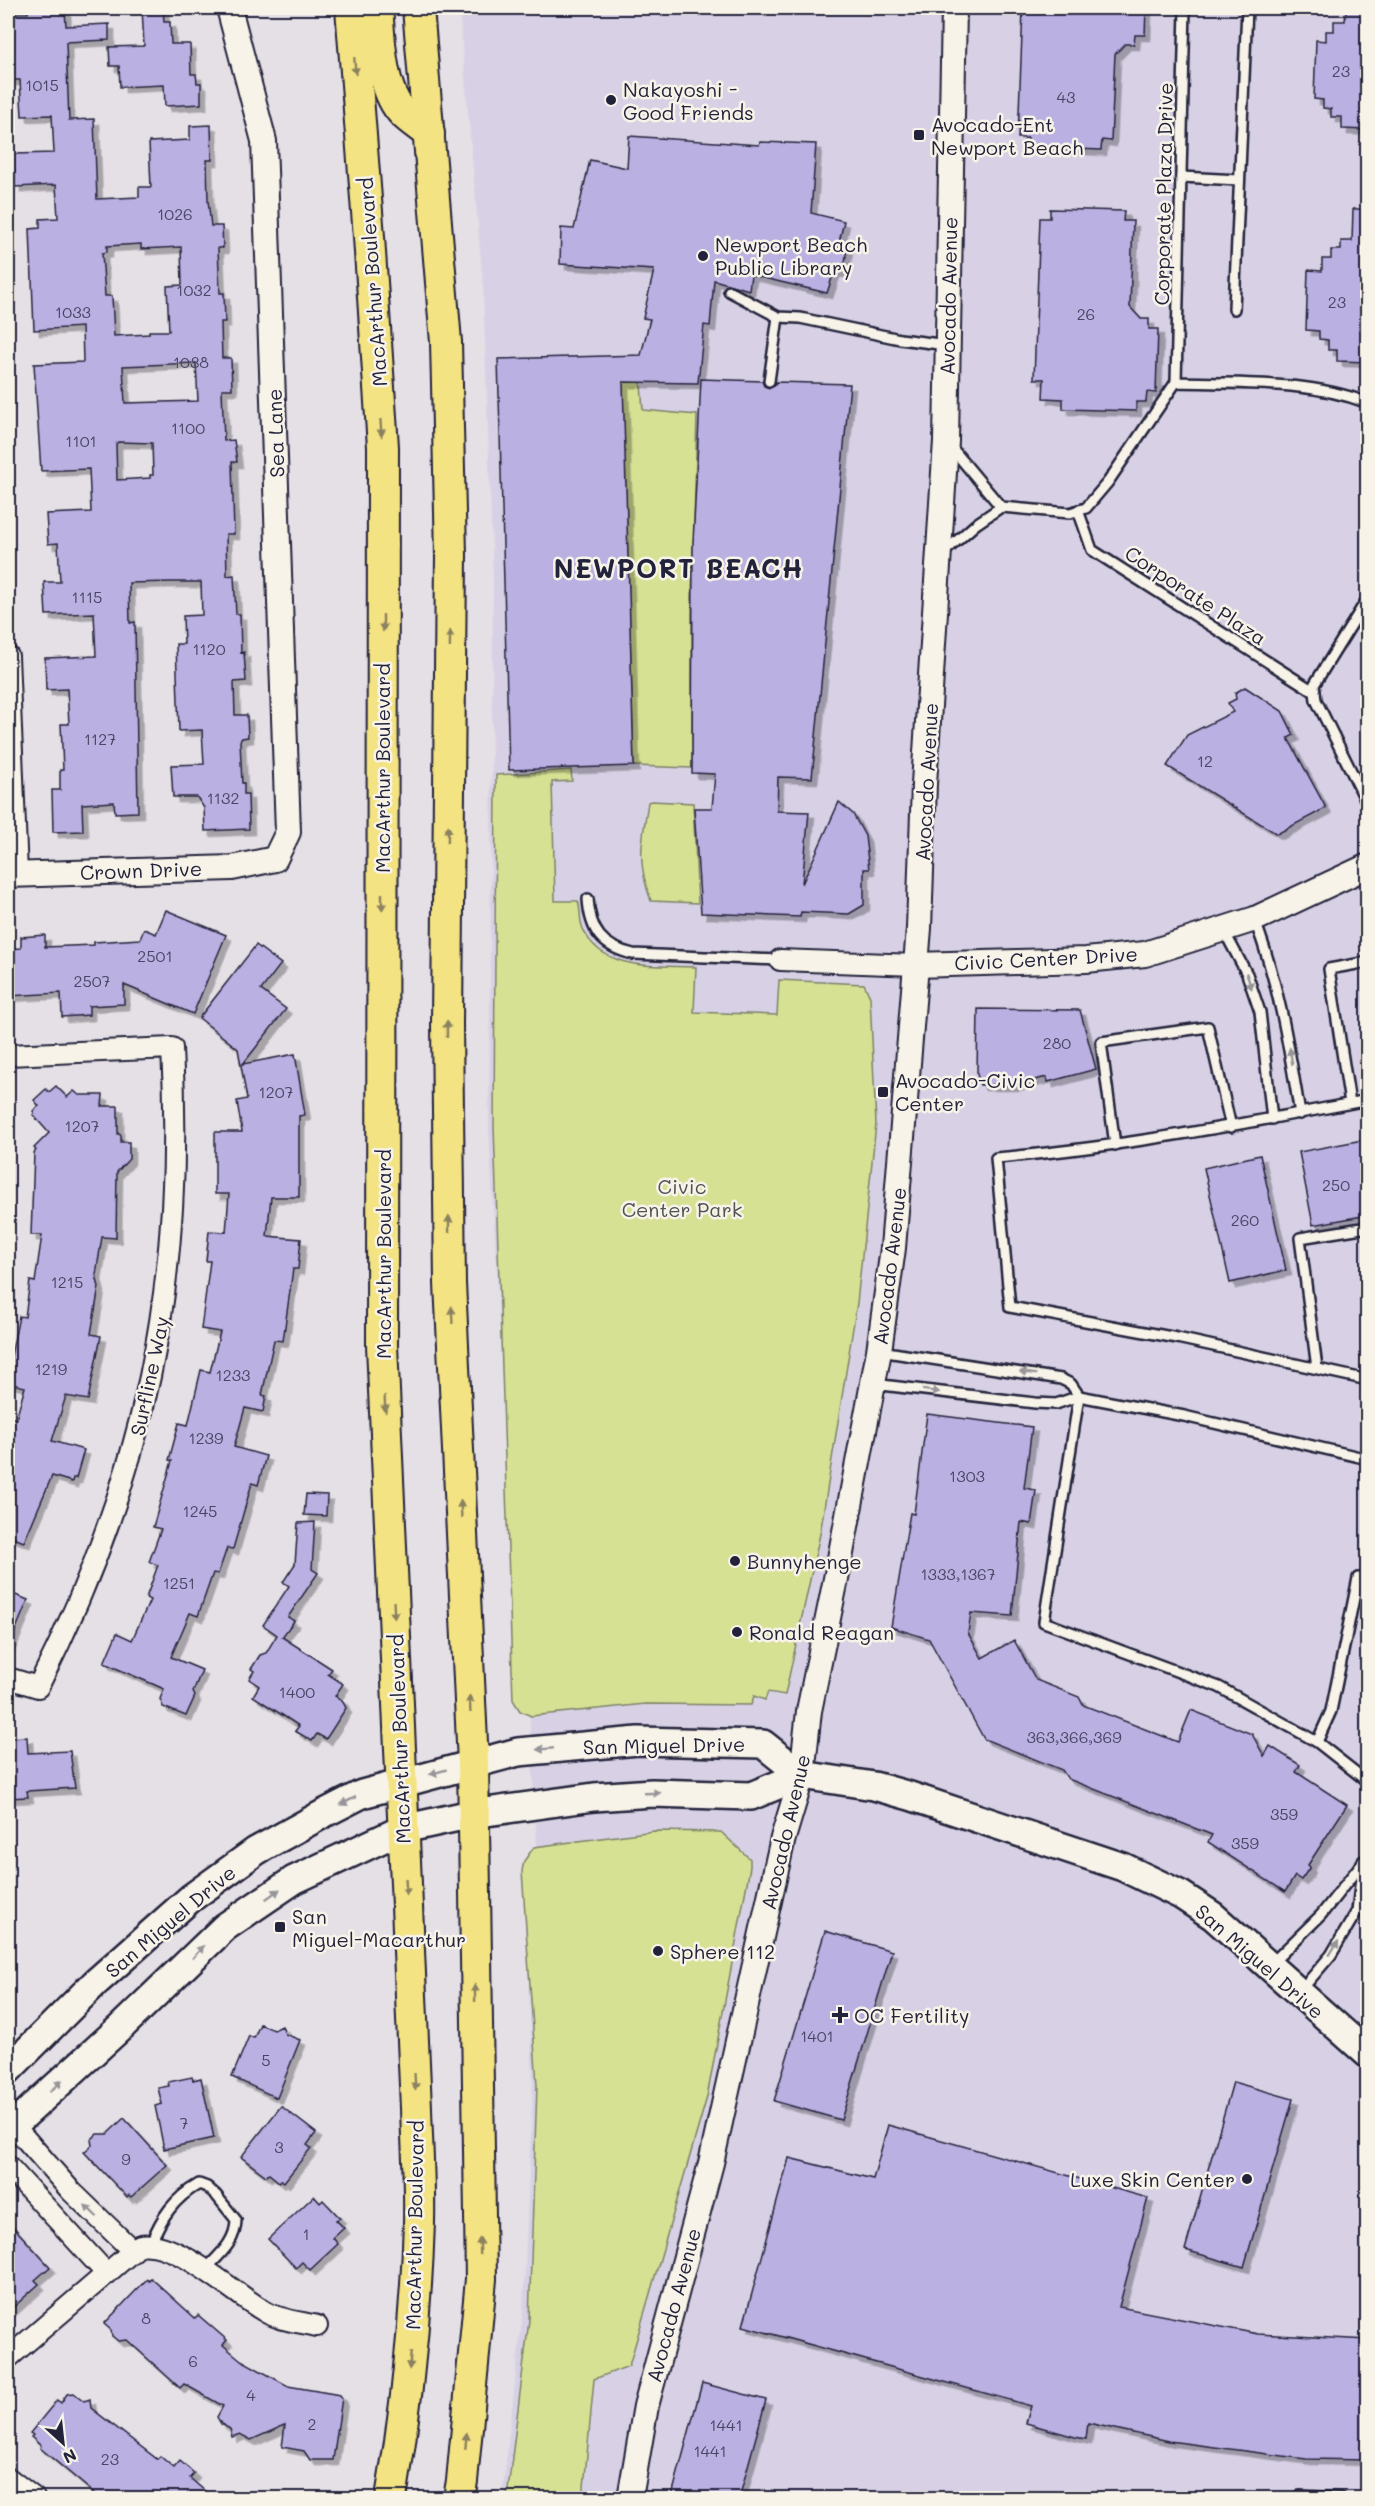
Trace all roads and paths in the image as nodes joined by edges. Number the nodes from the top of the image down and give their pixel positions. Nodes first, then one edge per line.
1 (229, 8) edge
2 (351, 8) edge
3 (377, 8) edge
4 (418, 8) edge
5 (954, 8) edge
6 (1185, 8) edge
7 (1247, 8) edge
8 (429, 134) junction
9 (1181, 177) junction
10 (1239, 180) junction
11 (729, 291) dead end
12 (1234, 309) dead end
13 (778, 317) junction
14 (947, 345) junction
15 (769, 381) dead end
16 (1176, 381) junction
17 (1368, 403) edge
18 (946, 441) junction
19 (1001, 507) junction
20 (1078, 510) junction
21 (938, 557) junction
22 (1368, 598) edge
23 (8, 656) edge
24 (1315, 692) junction
25 (1368, 805) edge
26 (274, 859) joint
27 (1368, 866) edge
28 (12, 875) edge
29 (588, 899) dead end
30 (1255, 919) junction
31 (1223, 929) junction
32 (780, 960) joint
33 (1368, 962) edge
34 (916, 965) junction
35 (8, 1055) edge
36 (1368, 1100) edge
37 (1350, 1103) junction
38 (1300, 1114) junction
39 (1272, 1119) junction
40 (1231, 1126) junction
41 (1115, 1145) junction
42 (1368, 1227) edge
43 (879, 1351) junction
44 (1317, 1368) junction
45 (1368, 1380) edge
46 (873, 1384) junction
47 (1079, 1396) junction
48 (1368, 1459) edge
49 (1368, 1578) edge
50 (8, 1678) edge
51 (1317, 1742) junction
52 (472, 1762) junction
53 (802, 1775) junction
54 (403, 1782) junction
55 (1368, 1782) edge
56 (472, 1814) junction
57 (403, 1829) junction
58 (1268, 1967) junction
59 (1298, 1994) junction
60 (1368, 2054) edge
61 (8, 2070) edge
62 (9, 2125) edge
63 (8, 2166) edge
64 (142, 2247) junction
65 (204, 2271) junction
66 (107, 2274) junction
67 (317, 2326) dead end
68 (8, 2358) edge
69 (8, 2478) edge
70 (1300, 2496) dead end
71 (34, 2499) edge
72 (391, 2499) edge
73 (459, 2499) edge
74 (630, 2499) edge
75 (1341, 2499) edge

1 - 26 street, Sea Lane
2 -> 54 main road, MacArthur Boulevard
3 - 8 main road
4 - 8 main road
5 - 14 street, Avocado Avenue
6 - 9 lane, Corporate Plaza Drive
7 - 10 lane
52 -> 8 main road
9 - 10 lane
9 - 16 lane, Corporate Plaza Drive
10 - 12 lane
11 - 13 lane
13 - 14 lane
13 - 15 lane
14 - 18 street, Avocado Avenue
16 - 17 lane
16 - 20 lane
18 - 19 lane
18 - 21 street, Avocado Avenue
19 - 20 lane
19 - 21 lane
20 - 24 lane, Corporate Plaza
21 - 34 street, Avocado Avenue
22 - 24 lane
23 - 28 street
24 - 25 lane
26 - 28 street, Crown Drive
27 - 30 street, Civic Center Drive
29 - 32 lane
30 - 31 street, Civic Center Drive
38 -> 30 lane
31 - 34 street, Civic Center Drive
31 -> 39 lane
32 - 34 street, Civic Center Drive
33 - 37 lane
34 - 43 street, Avocado Avenue
35 - 50 street, Surfline Way
36 - 37 lane
37 - 38 lane
38 - 39 lane
39 - 40 lane
40 - 41 lane
40 - 41 lane
41 - 44 lane
42 - 44 lane
43 - 46 street, Avocado Avenue
47 -> 43 lane
44 - 45 lane
46 -> 47 lane
46 - 53 street, Avocado Avenue
47 - 48 lane
47 - 51 lane
49 - 51 lane
51 - 55 lane
53 -> 52 main road, San Miguel Drive
52 -> 54 main road, San Miguel Drive
52 - 56 main road
56 -> 53 main road, San Miguel Drive
53 - 58 main road, San Miguel Drive
53 - 74 street, Avocado Avenue
54 - 57 main road, MacArthur Boulevard
54 -> 61 main road, San Miguel Drive
56 - 57 main road, San Miguel Drive
73 -> 56 main road
62 -> 57 main road, San Miguel Drive
57 -> 72 main road, MacArthur Boulevard
58 - 59 main road, San Miguel Drive
59 -> 58 lane
59 - 60 main road, San Miguel Drive
64 -> 62 street
63 - 66 street
64 - 65 street
64 - 65 lane
64 - 66 street
65 - 67 street
66 - 68 street
69 - 71 street
70 - 75 lane

